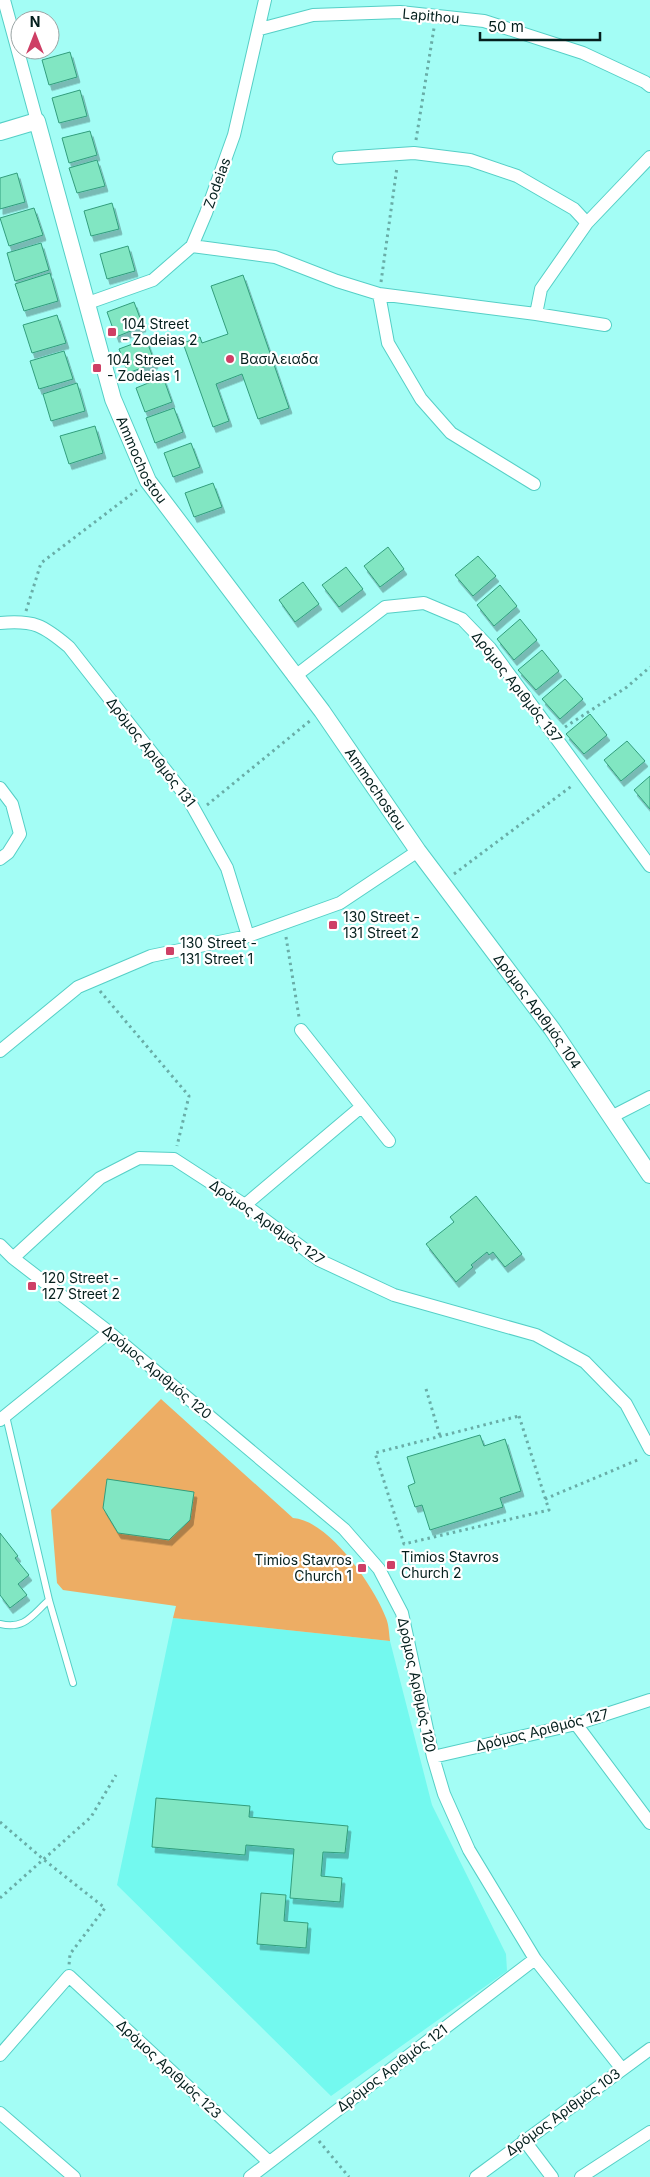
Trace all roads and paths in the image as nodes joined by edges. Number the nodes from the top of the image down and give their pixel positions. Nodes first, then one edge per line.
1 (4, 0) edge
2 (265, 0) edge
3 (436, 16) junction
4 (260, 29) junction
5 (650, 86) edge
6 (37, 121) junction
7 (0, 132) edge
8 (414, 153) junction
9 (399, 154) junction
10 (650, 157) edge
11 (339, 158) dead end
12 (587, 223) junction
13 (192, 246) junction
14 (379, 294) junction
15 (88, 303) junction
16 (536, 314) junction
17 (605, 325) dead end
18 (148, 481) junction
19 (534, 484) dead end
20 (22, 621) junction
21 (0, 623) edge
22 (650, 667) edge
23 (294, 676) junction
24 (322, 711) junction
25 (554, 734) junction
26 (584, 777) junction
27 (0, 788) edge
28 (197, 813) junction
29 (418, 851) junction
30 (0, 859) edge
31 (650, 866) edge
32 (442, 883) junction
33 (284, 923) junction
34 (248, 936) junction
35 (91, 982) junction
36 (301, 1030) joint
37 (0, 1051) edge
38 (650, 1097) edge
39 (361, 1107) junction
40 (611, 1117) junction
41 (389, 1141) dead end
42 (174, 1159) junction
43 (650, 1175) edge
44 (245, 1205) junction
45 (0, 1245) edge
46 (13, 1258) junction
47 (109, 1332) junction
48 (426, 1389) dead end
49 (3, 1418) edge
50 (440, 1436) junction
51 (646, 1454) edge
52 (545, 1499) junction
53 (49, 1600) junction
54 (0, 1624) edge
55 (73, 1683) dead end
56 (650, 1700) edge
57 (576, 1724) junction
58 (433, 1756) junction
59 (116, 1775) dead end
60 (0, 1822) edge
61 (650, 1823) edge
62 (43, 1859) junction
63 (0, 1898) edge
64 (535, 1959) junction
65 (69, 1976) junction
66 (650, 2049) edge
67 (0, 2054) edge
68 (622, 2069) junction
69 (0, 2113) edge
70 (310, 2130) junction
71 (650, 2132) edge
72 (524, 2140) junction
73 (269, 2162) junction
74 (74, 2177) edge
75 (250, 2177) edge
76 (349, 2177) edge
77 (476, 2177) edge
78 (552, 2177) edge
79 (581, 2177) edge

1 - 6 street, Ammochostou
2 - 4 street, Zodeias
3 - 4 street, Lapithou
3 - 5 street, Lapithou
3 - 8 path
4 - 13 street, Zodeias
6 - 7 street
6 - 15 street, Ammochostou
8 - 9 street
8 - 12 street
9 - 11 street
9 - 14 path
10 - 12 street
12 - 16 street
13 - 14 street
13 - 15 street, Zodeias
14 - 16 street
14 - 19 street
15 - 18 street, Ammochostou
16 - 17 street
18 - 20 path
18 - 23 street, Ammochostou
20 - 21 street, Δρόμος Αριθμός 131
20 - 28 street, Δρόμος Αριθμός 131
22 - 25 path
23 - 24 street, Ammochostou
23 - 25 street, Δρόμος Αριθμός 137
24 - 28 path
24 - 29 street, Ammochostou
25 - 26 street, Δρόμος Αριθμός 137
26 - 31 street, Δρόμος Αριθμός 137
26 - 32 path
27 - 30 street
28 - 34 street, Δρόμος Αριθμός 131
29 - 32 street, Δρόμος Αριθμός 104
29 - 33 street
32 - 40 street, Δρόμος Αριθμός 104
33 - 34 street
33 - 36 path
34 - 35 street
35 - 37 street
35 - 42 path
36 - 39 street
38 - 40 street
39 - 41 street
39 - 44 street
40 - 43 street, Δρόμος Αριθμός 104
42 - 44 street, Δρόμος Αριθμός 127
42 - 46 street
44 - 51 street, Δρόμος Αριθμός 127
45 - 46 street, Δρόμος Αριθμός 120
46 - 47 street, Δρόμος Αριθμός 120
47 - 49 street
47 - 58 street, Δρόμος Αριθμός 120
48 - 50 path
49 - 53 lane
50 - 52 path
50 - 52 path
51 - 52 path
53 - 54 lane
53 - 55 lane
56 - 57 street, Δρόμος Αριθμός 127
57 - 58 street, Δρόμος Αριθμός 127
57 - 61 street
58 - 64 street, Δρόμος Αριθμός 120
59 - 62 path
60 - 62 path
62 - 63 path
62 - 65 path
64 - 68 street, Δρόμος Αριθμός 120
64 - 70 street, Δρόμος Αριθμός 121
65 - 67 street
65 - 73 street, Δρόμος Αριθμός 123
66 - 68 street, Δρόμος Αριθμός 103
68 - 72 street, Δρόμος Αριθμός 103
69 - 74 street
70 - 73 street, Δρόμος Αριθμός 121
70 - 76 path
71 - 79 street
72 - 77 street, Δρόμος Αριθμός 103
72 - 78 street
73 - 75 street, Δρόμος Αριθμός 121

